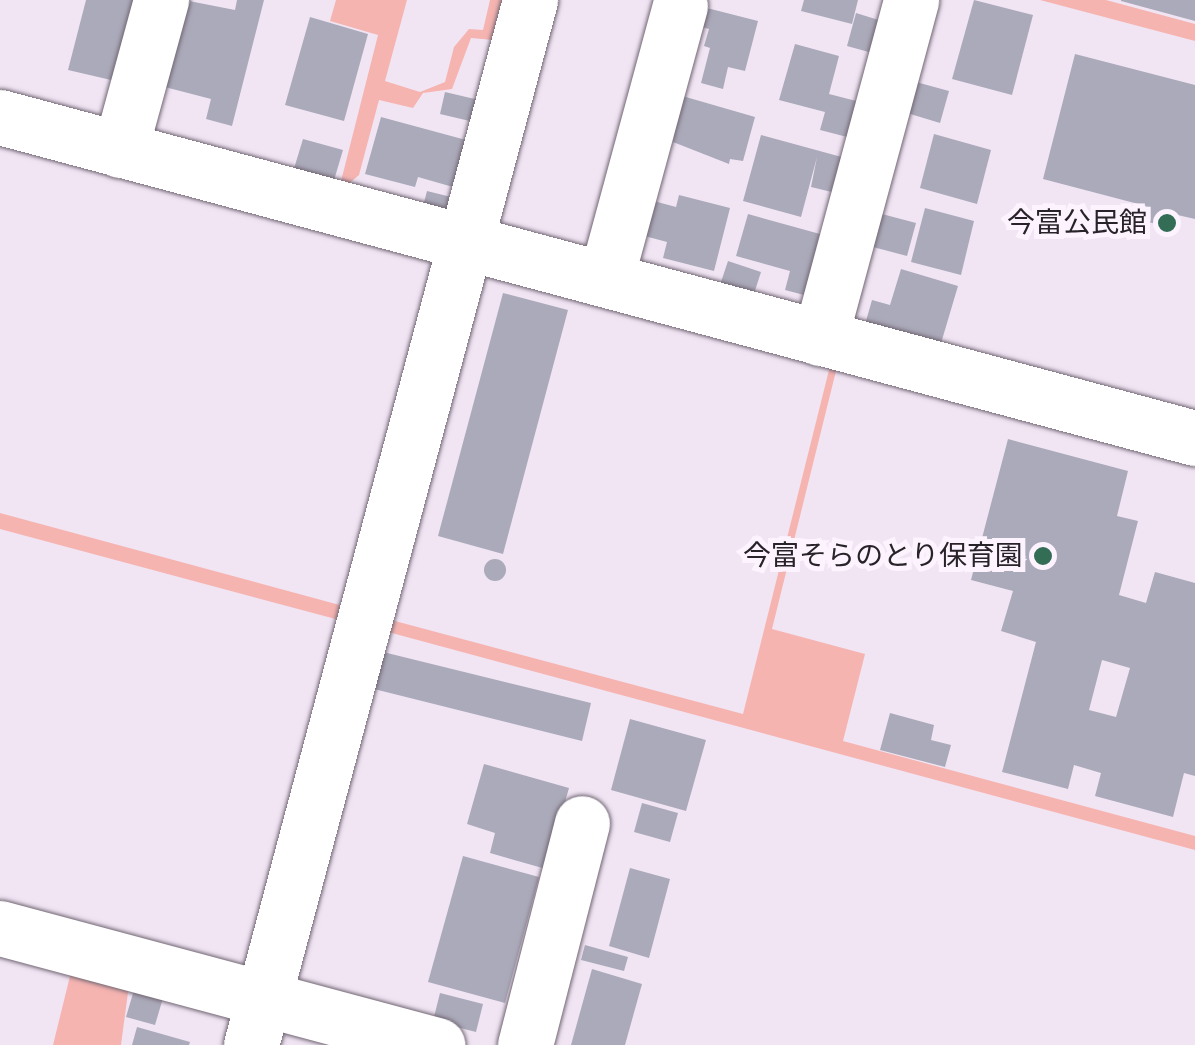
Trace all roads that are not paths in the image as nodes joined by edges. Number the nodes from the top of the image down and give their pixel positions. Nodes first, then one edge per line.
1 (161, 0) edge
2 (530, 0) edge
3 (911, 0) edge
4 (680, 6) dead end
5 (0, 117) edge
6 (120, 150) junction
7 (465, 241) junction
8 (606, 278) junction
9 (820, 338) junction
10 (1195, 438) edge
11 (582, 823) dead end
12 (0, 928) edge
13 (257, 1022) edge
14 (384, 1038) edge
15 (438, 1045) edge
16 (525, 1045) edge

1 - 6 street
2 - 7 street
3 - 9 street
4 - 8 street
5 - 6 street
6 - 7 street
7 - 8 street
7 - 13 street
8 - 9 street
9 - 10 street
11 - 16 street
12 - 13 street
13 - 14 street
14 - 15 street

